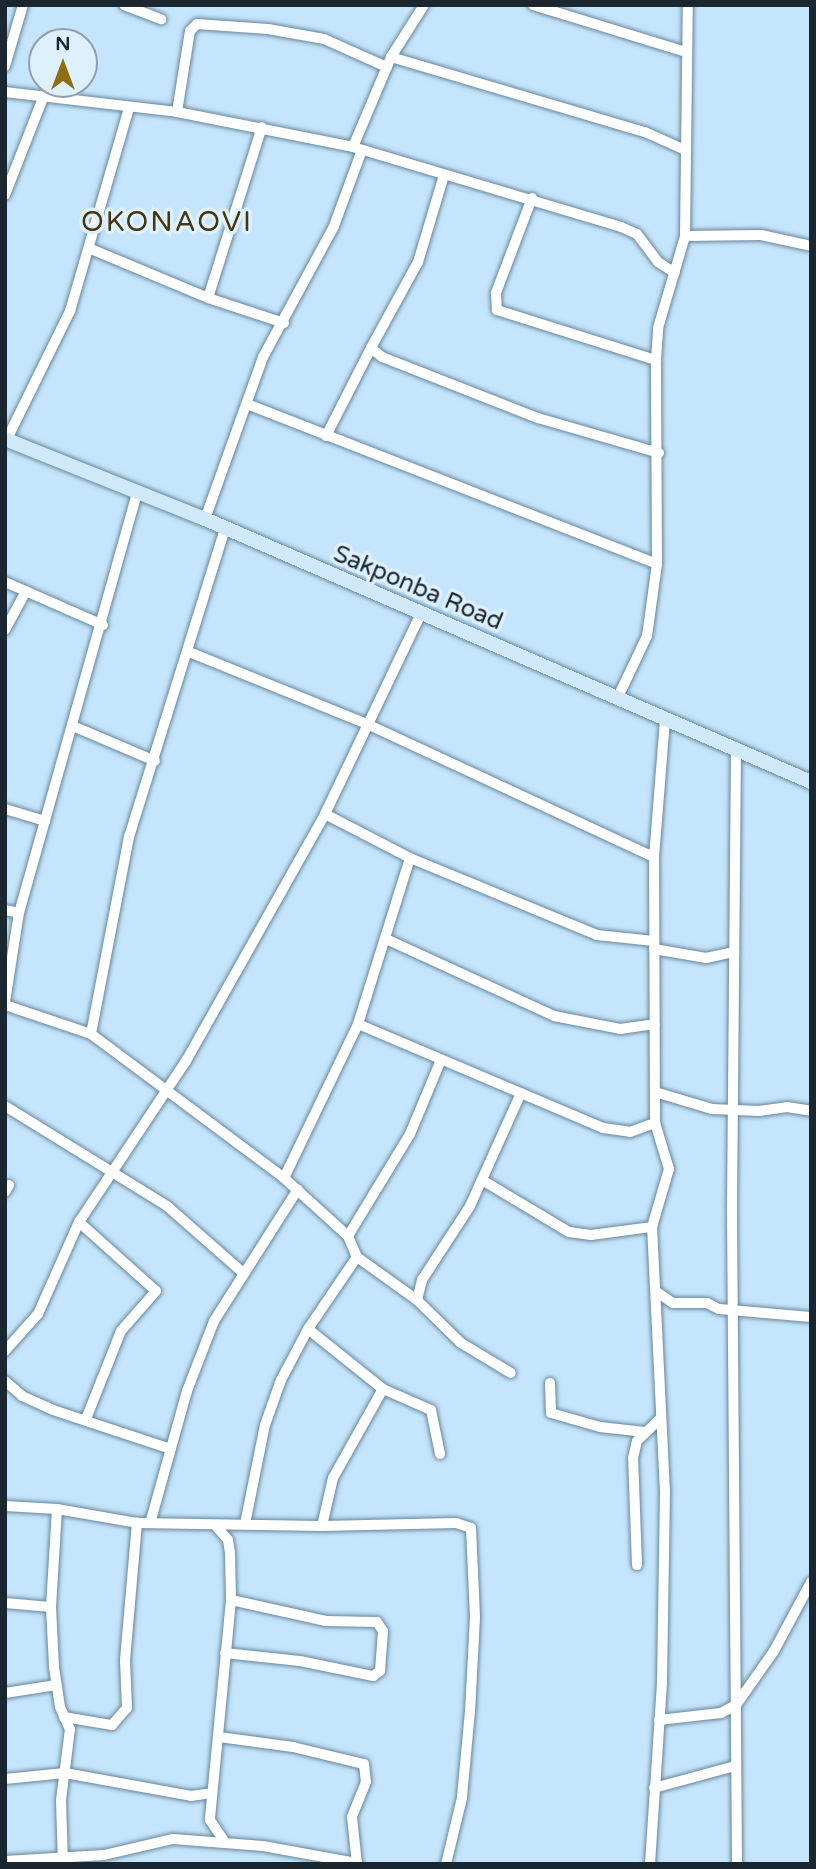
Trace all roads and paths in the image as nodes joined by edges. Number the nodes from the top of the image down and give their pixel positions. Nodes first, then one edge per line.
1 (23, 5) edge
2 (124, 5) edge
3 (424, 5) edge
4 (533, 5) edge
5 (688, 5) edge
6 (161, 19) dead end
7 (686, 52) junction
8 (389, 62) junction
9 (5, 66) edge
10 (5, 92) edge
11 (28, 96) edge
12 (43, 98) joint
13 (129, 108) junction
14 (177, 112) junction
15 (262, 127) junction
16 (358, 149) junction
17 (685, 150) junction
18 (444, 175) junction
19 (5, 195) edge
20 (532, 198) junction
21 (685, 236) junction
22 (811, 246) edge
23 (90, 249) junction
24 (675, 274) junction
25 (208, 298) junction
26 (284, 323) junction
27 (371, 348) junction
28 (656, 360) junction
29 (247, 404) junction
30 (326, 436) junction
31 (6, 439) edge
32 (659, 453) junction
33 (137, 494) junction
34 (205, 519) junction
35 (225, 529) junction
36 (657, 564) junction
37 (5, 582) edge
38 (26, 591) junction
39 (421, 614) junction
40 (103, 625) junction
41 (5, 631) edge
42 (189, 652) junction
43 (618, 697) junction
44 (665, 720) junction
45 (368, 724) junction
46 (73, 726) junction
47 (736, 750) junction
48 (155, 761) junction
49 (811, 782) edge
50 (5, 809) edge
51 (325, 814) junction
52 (46, 821) junction
53 (654, 857) junction
54 (410, 858) junction
55 (5, 910) edge
56 (19, 913) junction
57 (386, 939) junction
58 (654, 945) junction
59 (734, 952) junction
60 (5, 1004) edge
61 (358, 1024) junction
62 (655, 1024) junction
63 (91, 1034) junction
64 (441, 1060) junction
65 (166, 1092) junction
66 (521, 1093) junction
67 (655, 1093) junction
68 (5, 1106) edge
69 (736, 1110) junction
70 (811, 1111) edge
71 (655, 1123) junction
72 (111, 1171) junction
73 (284, 1178) junction
74 (482, 1180) junction
75 (298, 1189) junction
76 (79, 1222) junction
77 (652, 1227) junction
78 (348, 1236) junction
79 (357, 1257) junction
80 (242, 1272) junction
81 (657, 1292) junction
82 (417, 1300) junction
83 (735, 1307) junction
84 (811, 1317) edge
85 (308, 1329) junction
86 (5, 1351) edge
87 (511, 1373) dead end
88 (5, 1381) edge
89 (550, 1383) dead end
90 (383, 1388) junction
91 (661, 1418) junction
92 (86, 1419) junction
93 (645, 1432) junction
94 (171, 1449) junction
95 (440, 1454) dead end
96 (158, 1501) junction
97 (5, 1506) edge
98 (57, 1509) junction
99 (151, 1520) junction
100 (171, 1520) junction
101 (137, 1523) junction
102 (245, 1524) junction
103 (214, 1525) junction
104 (322, 1526) junction
105 (638, 1565) dead end
106 (811, 1582) edge
107 (231, 1600) junction
108 (5, 1603) edge
109 (51, 1607) junction
110 (225, 1653) junction
111 (56, 1685) junction
112 (5, 1693) edge
113 (736, 1706) junction
114 (64, 1717) junction
115 (659, 1720) junction
116 (219, 1737) junction
117 (735, 1766) junction
118 (65, 1773) junction
119 (5, 1779) edge
120 (654, 1788) junction
121 (212, 1793) junction
122 (224, 1841) junction
123 (63, 1859) edge
124 (5, 1861) edge
125 (357, 1863) edge
126 (446, 1864) edge
127 (650, 1864) edge
128 (737, 1864) edge

1 - 9 street
2 - 6 street
3 - 8 street
4 - 7 street
5 - 7 street
7 - 17 street
8 - 14 street
8 - 16 street
8 - 17 street
10 - 11 street
12 - 13 street
12 - 19 street
13 - 14 street
13 - 23 street
14 - 15 street
15 - 16 street
15 - 25 street
16 - 18 street
16 - 26 street
17 - 21 street
18 - 20 street
18 - 27 street
20 - 24 street
20 - 28 street
21 - 22 street
21 - 24 street
23 - 25 street
23 - 31 street
24 - 28 street
25 - 26 street
26 - 29 street
27 - 30 street
27 - 32 street
28 - 32 street
29 - 30 street
29 - 34 street
30 - 36 street
31 - 33 main road, Sakponba Road
32 - 36 street
33 - 34 main road, Sakponba Road
33 - 40 street
34 - 35 main road, Sakponba Road
35 - 39 main road, Sakponba Road
35 - 42 street
36 - 43 street
37 - 38 street
38 - 40 street
38 - 41 street
39 - 43 main road, Sakponba Road
39 - 45 street
40 - 46 street
42 - 45 street
42 - 48 street
43 - 44 main road, Sakponba Road
44 - 47 main road, Sakponba Road
44 - 53 street
45 - 51 street
45 - 53 street
46 - 48 street
46 - 52 street
47 - 49 main road, Sakponba Road
47 - 59 street
48 - 63 street
50 - 52 street
51 - 54 street
51 - 65 street
52 - 56 street
53 - 58 street
54 - 57 street
54 - 58 street
55 - 56 street
56 - 60 street
57 - 61 street
57 - 62 street
58 - 59 street
58 - 62 street
59 - 69 street
60 - 63 street
61 - 64 street
61 - 73 street
62 - 67 street
63 - 65 street
64 - 66 street
64 - 78 street
65 - 72 street
65 - 73 street
66 - 71 street
66 - 74 street
67 - 69 street
67 - 71 street
68 - 72 street
69 - 70 street
69 - 83 street
71 - 77 street
72 - 76 street
72 - 80 street
73 - 75 street
74 - 77 street
74 - 82 street
75 - 78 street
75 - 80 street
76 - 86 street
76 - 92 street
77 - 81 street
78 - 79 street
79 - 82 street
79 - 85 street
80 - 94 street
81 - 83 street
81 - 91 street
82 - 87 street
83 - 84 street
83 - 113 street
85 - 90 street
85 - 102 street
88 - 92 street
89 - 93 street
90 - 95 street
90 - 104 street
91 - 93 street
91 - 115 street
92 - 94 street
93 - 105 street
94 - 96 street
96 - 99 street
96 - 100 street
97 - 98 street
98 - 101 street
98 - 109 street
99 - 100 street
99 - 101 street
100 - 103 street
101 - 114 street
102 - 103 street
102 - 104 street
103 - 107 street
104 - 126 street
106 - 113 street
107 - 110 street
107 - 110 street
108 - 109 street
109 - 111 street
110 - 116 street
111 - 112 street
111 - 114 street
113 - 115 street
113 - 117 street
114 - 118 street
115 - 120 street
116 - 121 street
116 - 125 street
117 - 120 street
117 - 128 street
118 - 119 street
118 - 121 street
118 - 123 street
120 - 127 street
121 - 122 street
122 - 123 street
122 - 125 street
123 - 124 street

